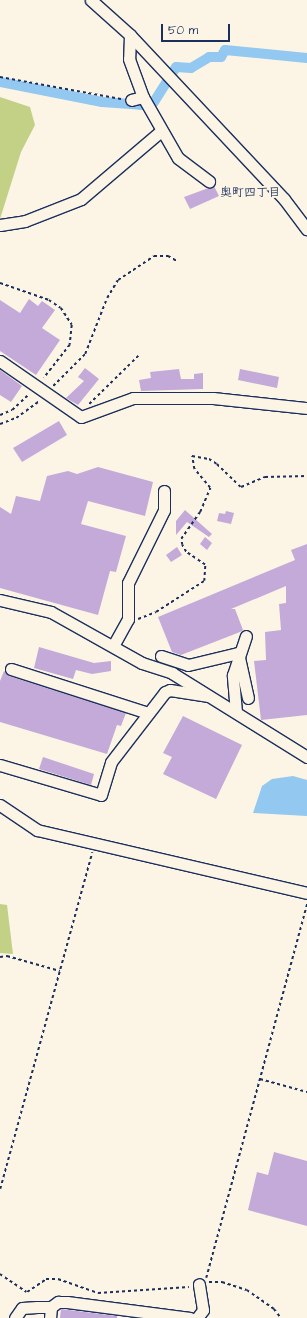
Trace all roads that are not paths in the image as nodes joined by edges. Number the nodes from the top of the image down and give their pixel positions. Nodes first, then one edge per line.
1 (91, 0) edge
2 (130, 35) junction
3 (143, 97) junction
4 (131, 100) road end
5 (161, 131) junction
6 (209, 181) dead end
7 (0, 225) edge
8 (307, 229) edge
9 (0, 361) edge
10 (307, 408) edge
11 (164, 491) dead end
12 (0, 600) edge
13 (246, 636) dead end
14 (113, 646) junction
15 (238, 653) junction
16 (161, 656) dead end
17 (11, 669) dead end
18 (211, 696) junction
19 (248, 698) dead end
20 (236, 712) junction
21 (148, 713) junction
22 (307, 757) edge
23 (0, 765) edge
24 (0, 806) edge
25 (307, 893) edge
26 (199, 1284) road end
27 (50, 1312) edge
28 (15, 1318) edge
29 (190, 1318) edge
30 (197, 1318) edge

1 - 2 street
2 - 3 street
2 - 8 street
3 - 4 street
3 - 5 street
5 - 6 street
5 - 7 street
9 - 10 street
11 - 14 street
12 - 14 street
13 - 15 street
14 - 18 street
15 - 16 street
15 - 19 street
15 - 20 street
17 - 21 street
18 - 20 street
18 - 21 street
20 - 22 street
21 - 23 street
24 - 25 street
26 - 30 street
27 - 28 street
27 - 29 street

